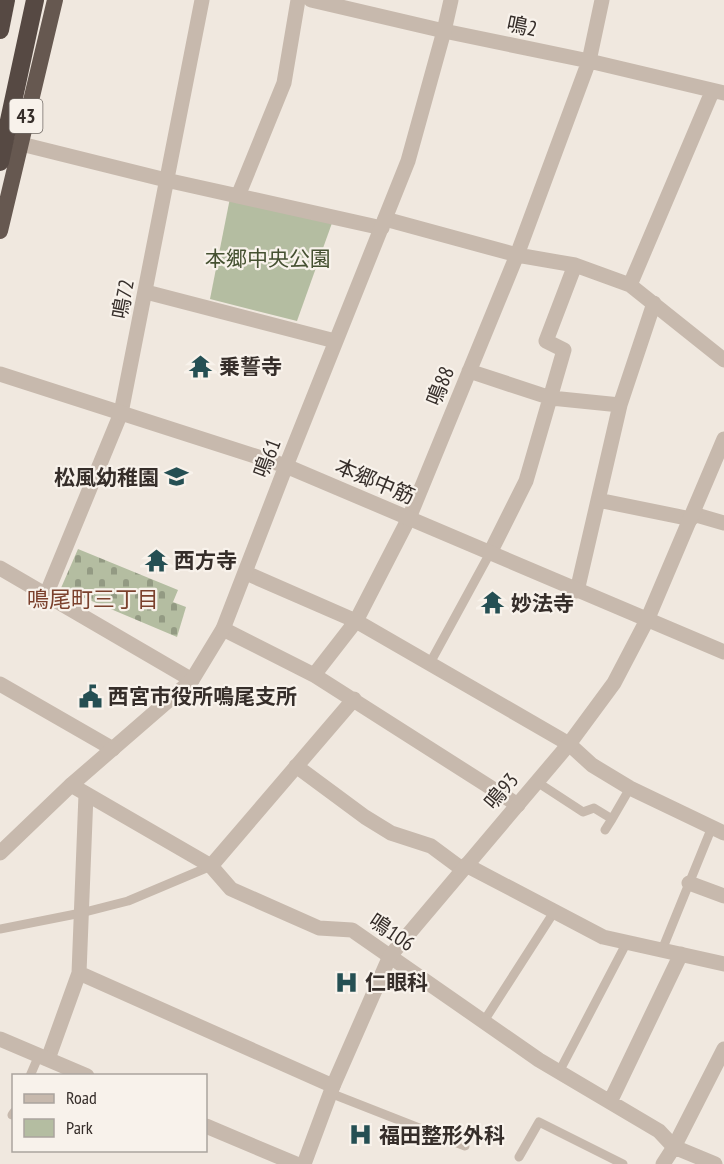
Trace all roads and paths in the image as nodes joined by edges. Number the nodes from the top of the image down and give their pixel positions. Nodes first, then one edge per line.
1 (6, 0) edge
2 (35, 0) edge
3 (55, 0) edge
4 (201, 0) edge
5 (298, 0) edge
6 (311, 0) edge
7 (451, 0) edge
8 (602, 0) edge
9 (0, 30) edge
10 (444, 31) junction
11 (589, 61) junction
12 (718, 92) edge
13 (0, 139) edge
14 (19, 144) junction
15 (0, 162) edge
16 (166, 180) junction
17 (238, 196) junction
18 (384, 224) junction
19 (0, 231) edge
20 (517, 255) junction
21 (575, 265) junction
22 (630, 285) junction
23 (146, 292) junction
24 (654, 303) junction
25 (335, 341) junction
26 (724, 360) edge
27 (469, 371) junction
28 (0, 374) edge
29 (551, 398) junction
30 (620, 405) junction
31 (121, 413) junction
32 (724, 439) edge
33 (286, 466) junction
34 (598, 500) junction
35 (692, 517) junction
36 (409, 518) junction
37 (724, 523) edge
38 (490, 553) junction
39 (0, 568) edge
40 (246, 573) junction
41 (577, 591) junction
42 (46, 595) junction
43 (648, 618) junction
44 (357, 621) junction
45 (223, 629) junction
46 (724, 652) edge
47 (430, 663) junction
48 (314, 675) junction
49 (192, 680) junction
50 (0, 684) edge
51 (354, 699) junction
52 (568, 744) junction
53 (113, 749) junction
54 (296, 766) junction
55 (537, 782) junction
56 (71, 785) junction
57 (630, 788) junction
58 (86, 794) junction
59 (518, 805) junction
60 (612, 819) junction
61 (605, 830) dead end
62 (718, 830) edge
63 (0, 854) edge
64 (211, 866) junction
65 (464, 867) junction
66 (689, 883) junction
67 (724, 896) edge
68 (554, 912) junction
69 (81, 913) junction
70 (0, 929) edge
71 (627, 942) junction
72 (662, 950) junction
73 (681, 954) junction
74 (390, 956) junction
75 (724, 964) edge
76 (79, 973) junction
77 (484, 1021) junction
78 (0, 1039) edge
79 (724, 1049) edge
80 (44, 1057) junction
81 (559, 1072) junction
82 (31, 1074) edge
83 (82, 1074) edge
84 (331, 1089) junction
85 (610, 1102) junction
86 (207, 1126) edge
87 (465, 1146) dead end
88 (674, 1147) junction
89 (519, 1157) dead end
90 (296, 1164) edge
91 (303, 1164) edge
92 (623, 1164) edge
93 (663, 1164) edge
94 (715, 1164) edge

1 - 9 highway
2 - 15 highway, bridge
3 - 14 highway, 43
4 - 16 street, 鳴72
5 - 17 street
6 - 10 street, 鳴2
7 - 10 street, 鳴61
8 - 11 street, 鳴88
10 - 11 street, 鳴2
10 - 18 street, 鳴61
11 - 12 street, 鳴2
11 - 20 street, 鳴88
12 - 22 street
13 - 14 street
14 - 16 street
14 - 19 highway, 43
16 - 17 street
16 - 23 street, 鳴72
17 - 18 street
18 - 20 street
18 - 25 street, 鳴61
20 - 21 street
20 - 27 street, 鳴88
21 - 22 street
21 - 29 street
22 - 24 street
23 - 25 street
23 - 31 street, 鳴72
24 - 26 street
24 - 30 street
25 - 33 street, 鳴61
27 - 29 street
27 - 36 street, 鳴88
28 - 31 street, 本郷中筋
29 - 30 street
29 - 38 street
30 - 34 street
31 - 33 street, 本郷中筋
31 - 42 street, 鳴72
32 - 35 street, 鳴93
33 - 36 street, 本郷中筋
33 - 40 street, 鳴61
34 - 35 street
34 - 41 street
35 - 37 street
35 - 43 street, 鳴93
36 - 38 street, 本郷中筋
36 - 44 street, 鳴88
38 - 41 street, 本郷中筋
38 - 47 lane
39 - 42 street
40 - 44 street
40 - 45 street, 鳴61
41 - 43 street, 本郷中筋
42 - 49 street
43 - 46 street, 本郷中筋
43 - 52 street, 鳴93
44 - 47 street
44 - 48 street, 鳴88
45 - 48 street
45 - 49 street, 鳴61
47 - 52 street
48 - 51 street
49 - 53 street, 鳴61
50 - 53 street
51 - 54 street
51 - 59 street
52 - 55 street, 鳴93
52 - 57 street
53 - 56 street, 鳴61
54 - 64 street
54 - 65 street
55 - 59 street, 鳴93
55 - 60 lane
56 - 58 street, 鳴106
56 - 63 street, 鳴61
57 - 60 lane
57 - 62 street
58 - 64 street, 鳴106
58 - 69 street
59 - 65 street, 鳴93
60 - 61 lane
62 - 66 lane
64 - 69 lane
64 - 74 street, 鳴106
65 - 68 street
65 - 74 street, 鳴93
66 - 67 street
66 - 72 lane
68 - 71 street
68 - 77 lane
69 - 70 lane
69 - 76 street
71 - 72 street
71 - 81 lane
72 - 73 street
73 - 75 street
73 - 85 street
74 - 77 street, 鳴106
74 - 84 street, 鳴93
76 - 80 street
76 - 84 street
77 - 81 street, 鳴106
78 - 80 street
79 - 88 street
80 - 82 lane
80 - 83 street
81 - 85 street, 鳴106
84 - 87 lane
84 - 91 street, 鳴93
85 - 88 street, 鳴106
86 - 90 street
88 - 93 street
88 - 94 street, 鳴106
89 - 92 lane

